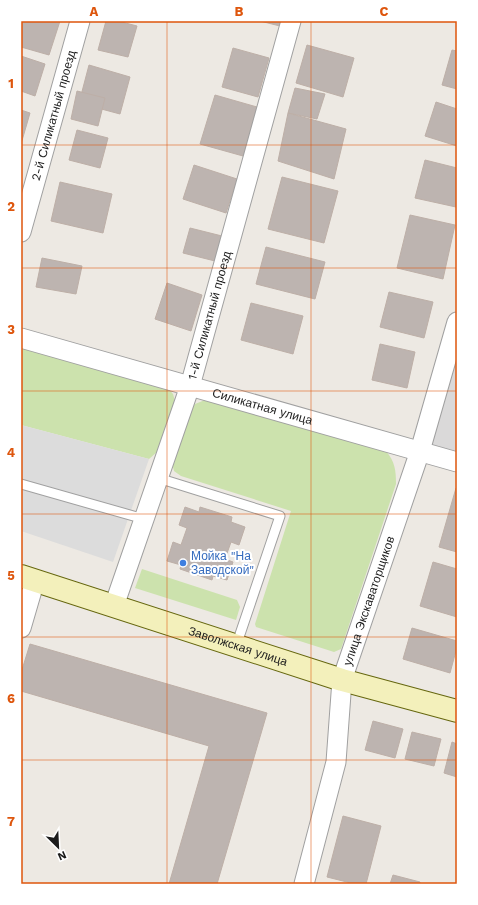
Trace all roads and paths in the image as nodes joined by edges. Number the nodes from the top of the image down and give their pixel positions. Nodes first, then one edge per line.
1 (80, 21) edge
2 (291, 21) edge
3 (21, 232) edge
4 (457, 322) edge
5 (21, 338) edge
6 (190, 386) junction
7 (420, 451) junction
8 (457, 462) edge
9 (158, 478) junction
10 (21, 484) edge
11 (144, 519) junction
12 (28, 578) edge
13 (114, 606) junction
14 (21, 628) edge
15 (236, 646) junction
16 (342, 680) junction
17 (457, 711) edge
18 (304, 884) edge

1 - 3 street, 2-й Силикатный проезд
2 - 6 street, 1-й Силикатный проезд
4 - 7 street, улица Экскаваторщиков
5 - 6 street, Силикатная улица
6 - 7 street, Силикатная улица
6 - 9 street, 1-й Силикатный проезд
7 - 8 street, Силикатная улица
7 - 16 street, улица Экскаваторщиков
9 - 11 street, 1-й Силикатный проезд
9 - 15 lane
10 - 11 lane
11 - 13 street, 1-й Силикатный проезд
12 - 13 main road, Заволжская улица
12 - 14 street
13 - 15 main road, Заволжская улица
15 - 16 main road, Заволжская улица
16 - 17 main road, Заволжская улица
16 - 18 street, улица Экскаваторщиков

